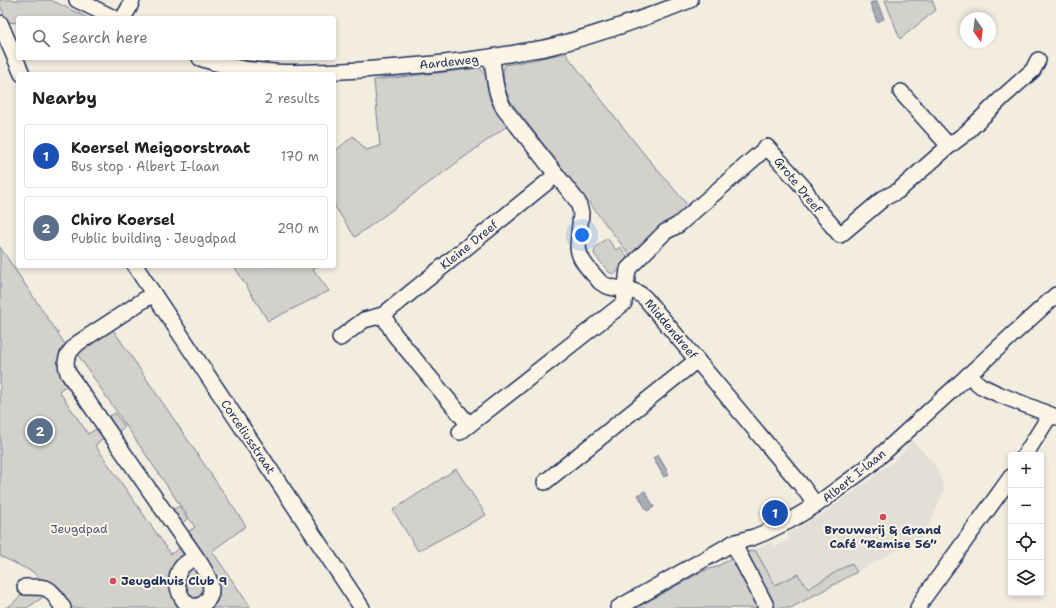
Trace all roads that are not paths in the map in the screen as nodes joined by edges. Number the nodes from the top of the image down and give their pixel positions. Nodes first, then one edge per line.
1 (77, 0) edge
2 (132, 0) edge
3 (690, 0) edge
4 (110, 16) edge
5 (124, 16) edge
6 (0, 24) edge
7 (492, 58) junction
8 (205, 60) edge
9 (1038, 60) dead end
10 (21, 72) edge
11 (267, 72) edge
12 (267, 72) edge
13 (319, 72) edge
14 (319, 72) edge
15 (901, 92) dead end
16 (949, 146) junction
17 (556, 175) junction
18 (136, 268) edge
19 (626, 289) junction
20 (153, 294) junction
21 (1056, 295) edge
22 (383, 315) junction
23 (340, 338) dead end
24 (697, 360) junction
25 (968, 375) junction
26 (1053, 416) edge
27 (1027, 452) edge
28 (1008, 481) edge
29 (546, 482) dead end
30 (816, 505) junction
31 (733, 543) junction
32 (196, 557) junction
33 (25, 587) dead end
34 (191, 607) edge
35 (63, 608) edge
36 (362, 608) edge
37 (618, 608) edge
38 (765, 608) edge
39 (918, 608) edge

1 - 4 street
2 - 5 street
3 - 7 street, Aardeweg
6 - 10 street
7 - 13 street, Aardeweg
7 - 17 street, Middendreef
8 - 12 street, Aardeweg
9 - 16 street, Grote Dreef
11 - 14 street, Aardeweg
15 - 16 street
16 - 19 street, Grote Dreef
17 - 19 street, Middendreef
17 - 22 street, Kleine Dreef
18 - 20 street, Corceliusstraat
19 - 22 street
19 - 24 street, Middendreef
20 - 32 street
20 - 36 street, Corceliusstraat
21 - 25 street, Albert I-laan
22 - 23 street, Kleine Dreef
24 - 29 street
24 - 30 street, Middendreef
25 - 26 street
25 - 30 street, Albert I-laan
26 - 27 street
28 - 39 street
30 - 31 street, Albert I-laan
31 - 37 street, Albert I-laan
31 - 38 street
32 - 34 street
32 - 34 street
33 - 35 street

